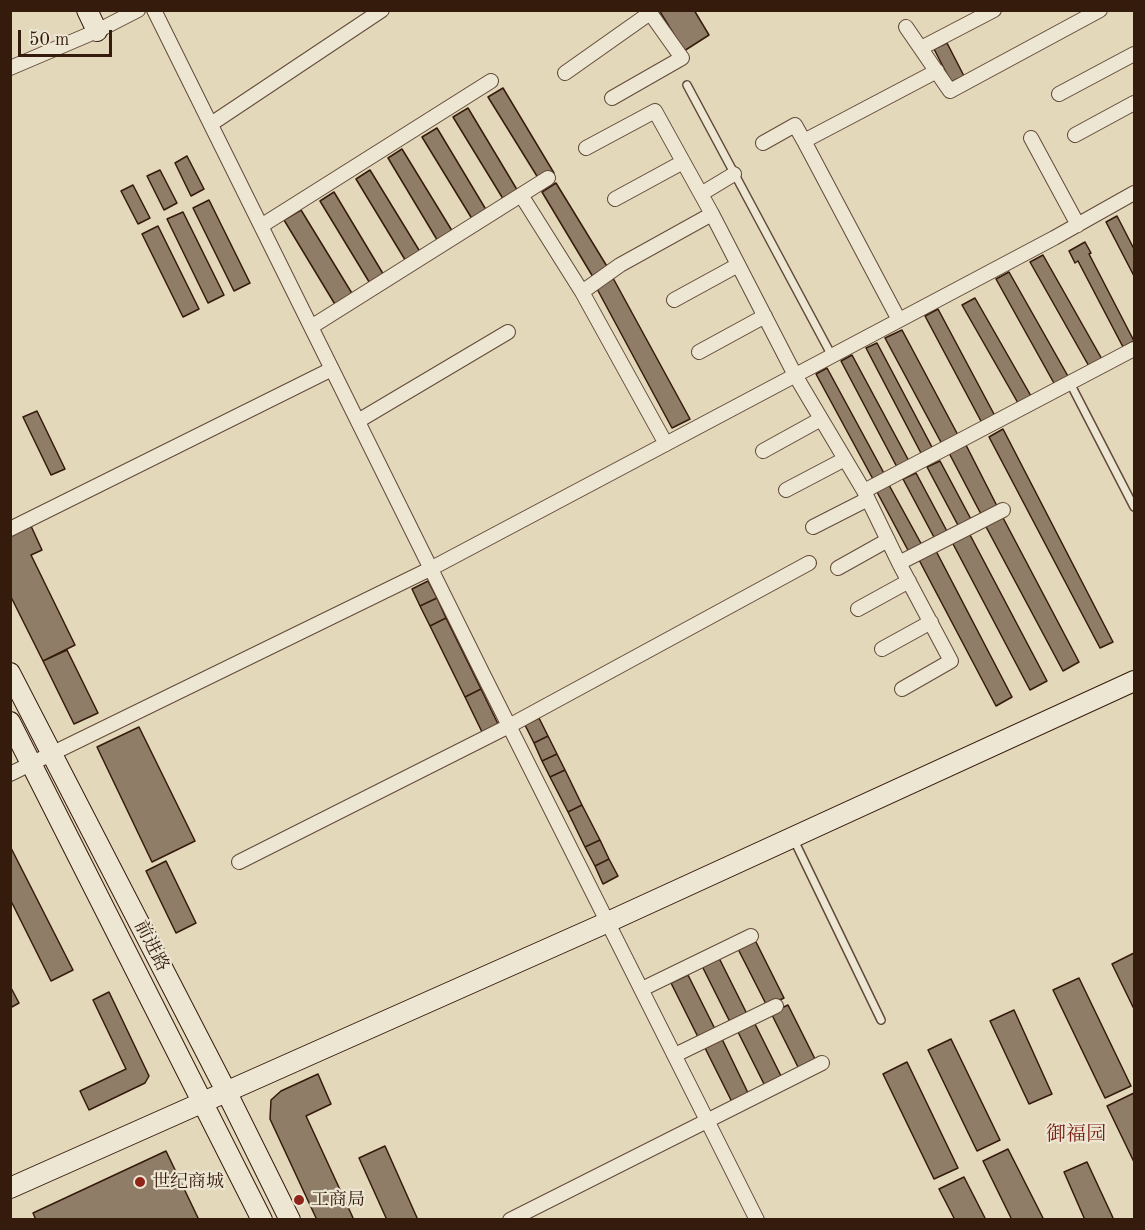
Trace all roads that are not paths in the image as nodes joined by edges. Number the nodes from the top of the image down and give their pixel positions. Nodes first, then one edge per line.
1 (87, 10) edge
2 (138, 10) edge
3 (154, 10) edge
4 (382, 10) edge
5 (994, 10) edge
6 (1100, 10) edge
7 (649, 12) edge
8 (906, 27) dead end
9 (97, 31) junction
10 (921, 48) junction
11 (1134, 54) edge
12 (10, 68) edge
13 (937, 71) junction
14 (566, 73) dead end
15 (491, 81) dead end
16 (687, 85) dead end
17 (1059, 94) dead end
18 (612, 98) dead end
19 (1134, 104) edge
20 (211, 124) junction
21 (1075, 135) dead end
22 (1030, 138) dead end
23 (804, 141) junction
24 (763, 143) dead end
25 (586, 148) dead end
26 (683, 162) junction
27 (734, 174) junction
28 (548, 178) dead end
29 (1134, 193) edge
30 (701, 194) junction
31 (521, 195) junction
32 (615, 199) dead end
33 (712, 214) junction
34 (1078, 225) junction
35 (261, 226) junction
36 (738, 265) junction
37 (582, 292) junction
38 (674, 300) dead end
39 (765, 316) junction
40 (899, 320) junction
41 (311, 327) junction
42 (508, 332) dead end
43 (1134, 349) edge
44 (699, 352) dead end
45 (832, 356) junction
46 (332, 369) junction
47 (795, 375) junction
48 (1070, 383) junction
49 (822, 419) junction
50 (358, 421) junction
51 (666, 444) junction
52 (763, 451) dead end
53 (845, 459) junction
54 (786, 490) dead end
55 (866, 495) junction
56 (1134, 507) edge
57 (1003, 510) dead end
58 (813, 527) dead end
59 (10, 529) edge
60 (888, 540) junction
61 (809, 563) dead end
62 (900, 563) junction
63 (432, 568) junction
64 (838, 568) dead end
65 (909, 581) junction
66 (858, 609) dead end
67 (931, 622) junction
68 (882, 649) dead end
69 (10, 673) edge
70 (1134, 681) edge
71 (902, 689) dead end
72 (10, 722) edge
73 (509, 726) junction
74 (52, 753) junction
75 (32, 764) junction
76 (10, 774) edge
77 (793, 837) junction
78 (239, 862) dead end
79 (609, 922) junction
80 (751, 936) dead end
81 (642, 989) junction
82 (776, 1005) dead end
83 (881, 1020) dead end
84 (675, 1055) junction
85 (822, 1063) dead end
86 (226, 1092) junction
87 (201, 1102) junction
88 (708, 1121) junction
89 (10, 1188) edge
90 (754, 1218) edge
91 (262, 1220) edge
92 (290, 1220) edge
93 (510, 1220) edge

1 - 9 street
2 - 9 street
3 - 20 street
4 - 20 street
5 - 10 street
6 - 13 street
7 - 14 street
7 - 18 street
8 - 10 street
9 - 12 street
10 - 13 street
11 - 17 street
13 - 23 street
15 - 35 street
16 - 27 lane
19 - 21 street
20 - 35 street
22 - 34 street
23 - 24 street
23 - 40 street
25 - 26 street
26 - 30 street
26 - 32 street
27 - 30 street
27 - 45 lane
28 - 31 street
29 - 34 street
30 - 33 street
31 - 37 street
31 - 41 street
33 - 36 street
33 - 37 street
34 - 40 street
35 - 41 street
36 - 38 street
36 - 39 street
37 - 51 street
39 - 44 street
39 - 47 street
40 - 45 street
41 - 46 street
42 - 50 street
43 - 48 street
45 - 47 street
46 - 50 street
46 - 59 street
47 - 49 street
47 - 51 street
48 - 55 street
48 - 56 lane
49 - 52 street
49 - 53 street
50 - 63 street
51 - 63 street
53 - 54 street
53 - 55 street
55 - 58 street
55 - 60 street
57 - 62 street
60 - 62 street
60 - 64 street
61 - 73 street
62 - 65 street
63 - 73 street
63 - 74 street
65 - 66 street
65 - 67 street
67 - 68 street
67 - 71 street
69 - 74 street, 前进路
70 - 77 street
72 - 75 street, 前进路
73 - 78 street
73 - 79 street
74 - 75 street
74 - 86 street, 前进路
75 - 76 street
75 - 87 street, 前进路
77 - 79 street
77 - 83 lane
79 - 81 street
79 - 86 street
80 - 81 street
81 - 84 street
82 - 84 street
84 - 88 street
85 - 88 street
86 - 87 street
86 - 92 street, 前进路
87 - 89 street
87 - 91 street, 前进路
88 - 90 street
88 - 93 street

